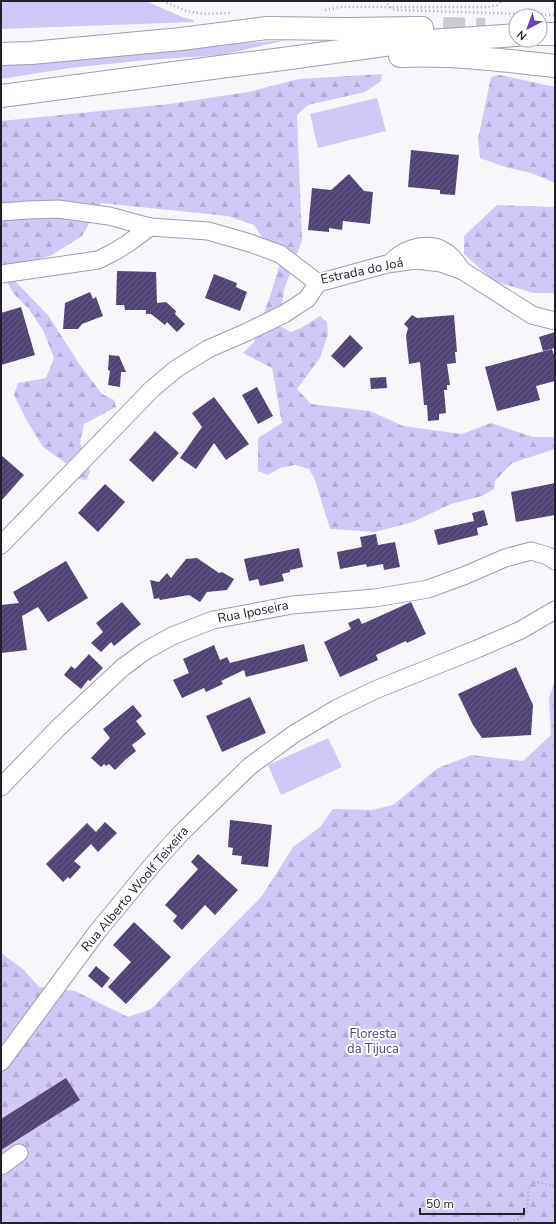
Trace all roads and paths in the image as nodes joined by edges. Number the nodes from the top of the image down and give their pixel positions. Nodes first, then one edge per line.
1 (163, 1) edge
2 (385, 1) edge
3 (501, 1) edge
4 (322, 10) dead end
5 (233, 13) dead end
6 (555, 15) edge
7 (443, 28) tunnel mouth
8 (508, 35) edge
9 (1, 54) edge
10 (275, 60) junction
11 (555, 66) edge
12 (1, 96) edge
13 (1, 212) edge
14 (150, 227) junction
15 (1, 274) edge
16 (318, 284) junction
17 (555, 321) edge
18 (1, 545) edge
19 (555, 561) edge
20 (555, 610) edge
21 (1, 786) edge
22 (1, 1062) edge
23 (18, 1152) dead end
24 (1, 1166) edge
25 (555, 1186) edge
26 (510, 1223) edge

1 - 5 path
2 - 6 path, bridge
3 - 4 path
7 - 9 highway
8 - 10 highway
10 - 11 highway
10 - 12 highway
13 - 14 street, Estrada do Joá
14 - 15 street
14 - 16 street, Estrada do Joá
16 - 17 street, Estrada do Joá
16 - 18 street
19 - 21 street, Rua Iposeira
20 - 22 street, Rua Alberto Woolf Teixeira
23 - 24 street
25 - 26 path

